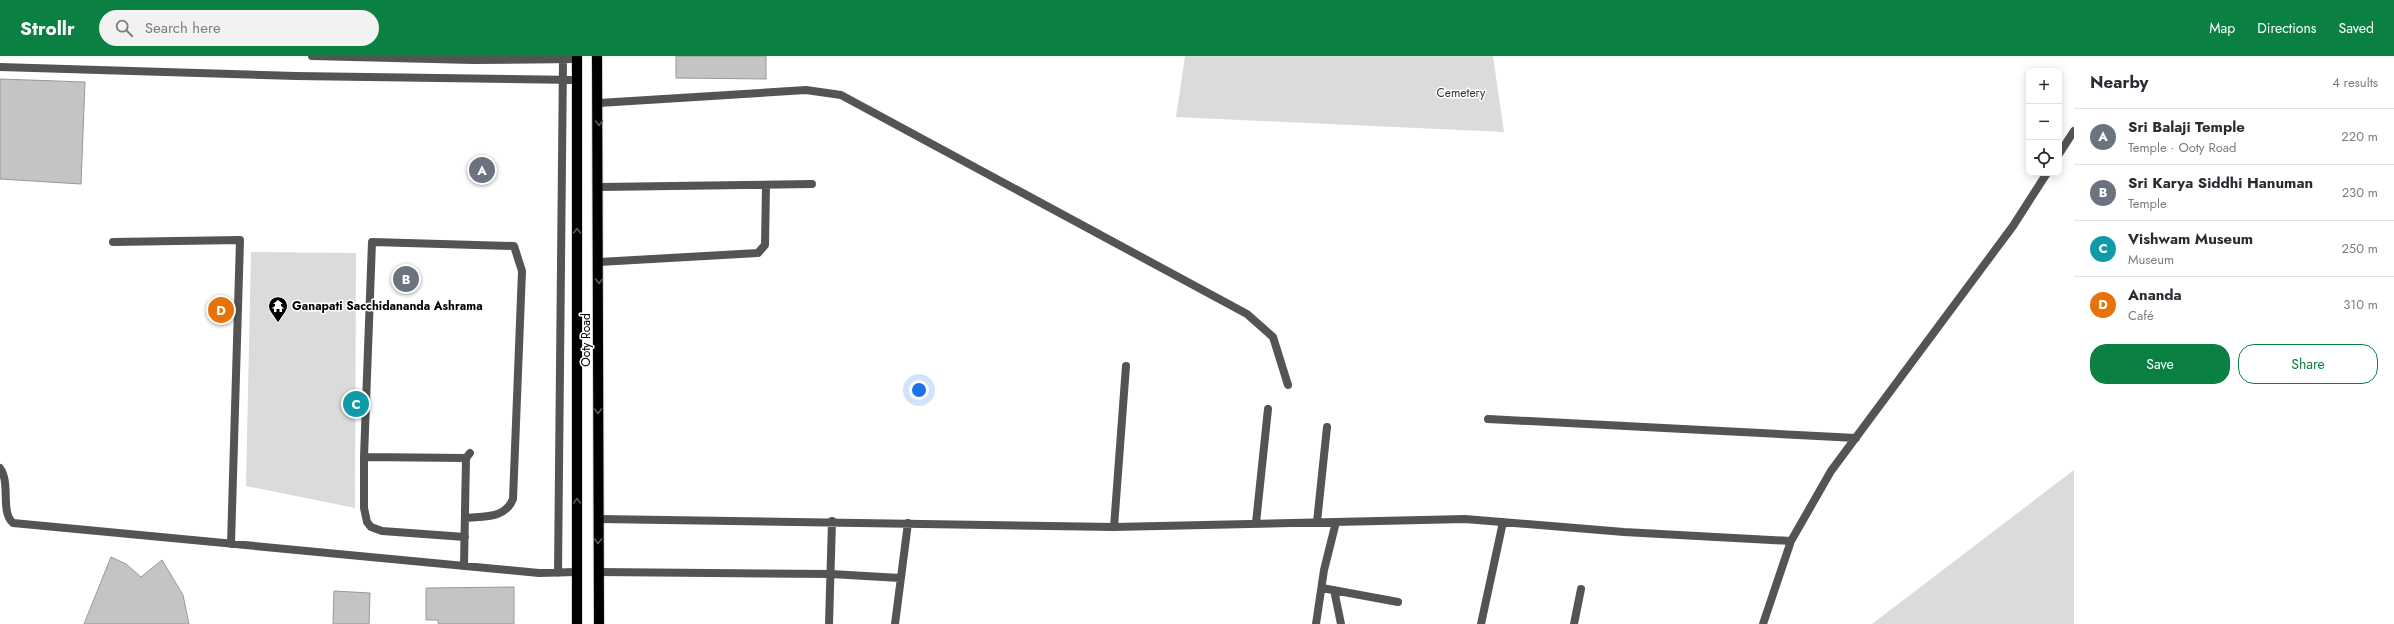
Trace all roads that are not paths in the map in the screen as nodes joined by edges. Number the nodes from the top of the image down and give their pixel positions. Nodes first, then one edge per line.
1 (312, 56) edge
2 (597, 56) edge
3 (578, 57) edge
4 (563, 59) junction
5 (0, 67) edge
6 (563, 79) junction
7 (578, 80) junction
8 (599, 103) junction
9 (2074, 131) edge
10 (2062, 149) edge
11 (2045, 176) edge
12 (812, 184) dead end
13 (766, 185) junction
14 (599, 187) junction
15 (113, 242) dead end
16 (599, 262) junction
17 (1126, 366) dead end
18 (1288, 385) dead end
19 (1268, 409) dead end
20 (1488, 419) dead end
21 (1326, 427) dead end
22 (1856, 438) junction
23 (364, 457) junction
24 (0, 468) edge
25 (465, 518) junction
26 (598, 519) junction
27 (832, 521) junction
28 (1317, 522) junction
29 (1336, 522) junction
30 (1503, 522) junction
31 (908, 523) junction
32 (1256, 523) junction
33 (1114, 527) junction
34 (465, 537) junction
35 (1791, 541) junction
36 (231, 544) junction
37 (464, 566) junction
38 (576, 572) junction
39 (598, 572) junction
40 (558, 573) junction
41 (831, 574) junction
42 (900, 578) junction
43 (1322, 588) junction
44 (1334, 590) junction
45 (1581, 590) dead end
46 (1398, 602) dead end
47 (577, 624) edge
48 (598, 624) edge
49 (829, 624) edge
50 (895, 624) edge
51 (1316, 624) edge
52 (1341, 624) edge
53 (1481, 624) edge
54 (1574, 624) edge
55 (1763, 624) edge

1 - 4 street
2 - 8 main road, Ooty Road
3 - 4 street
3 - 7 main road, Ooty Road
4 - 6 street
5 - 6 street
6 - 7 street
6 - 40 street
38 -> 7 main road, Ooty Road
8 -> 14 main road, Ooty Road
8 - 18 street
9 - 10 street
11 - 22 street
12 - 13 street
13 - 14 street
13 - 16 street
14 - 16 main road, Ooty Road
15 - 36 street
16 -> 26 main road, Ooty Road
17 - 33 street
19 - 32 street
20 - 22 street
21 - 28 street
22 - 35 street
23 - 25 street
23 - 25 street
23 - 34 street
24 - 36 street
25 - 34 street
26 - 27 street
26 -> 39 main road, Ooty Road
27 - 31 street
27 - 41 street
28 - 29 street
28 - 32 street
29 - 30 street
29 - 43 street
30 - 35 street
30 - 53 street
31 - 33 street
31 - 42 street
32 - 33 street
34 - 37 street
35 - 55 street
36 - 37 street
37 - 40 street
38 - 40 street
38 - 47 main road, Ooty Road
39 - 41 street
39 - 48 main road, Ooty Road
41 - 42 street
41 - 49 street
42 - 50 street
43 - 44 street
43 - 51 street
44 - 46 street
44 - 52 street
45 - 54 street

